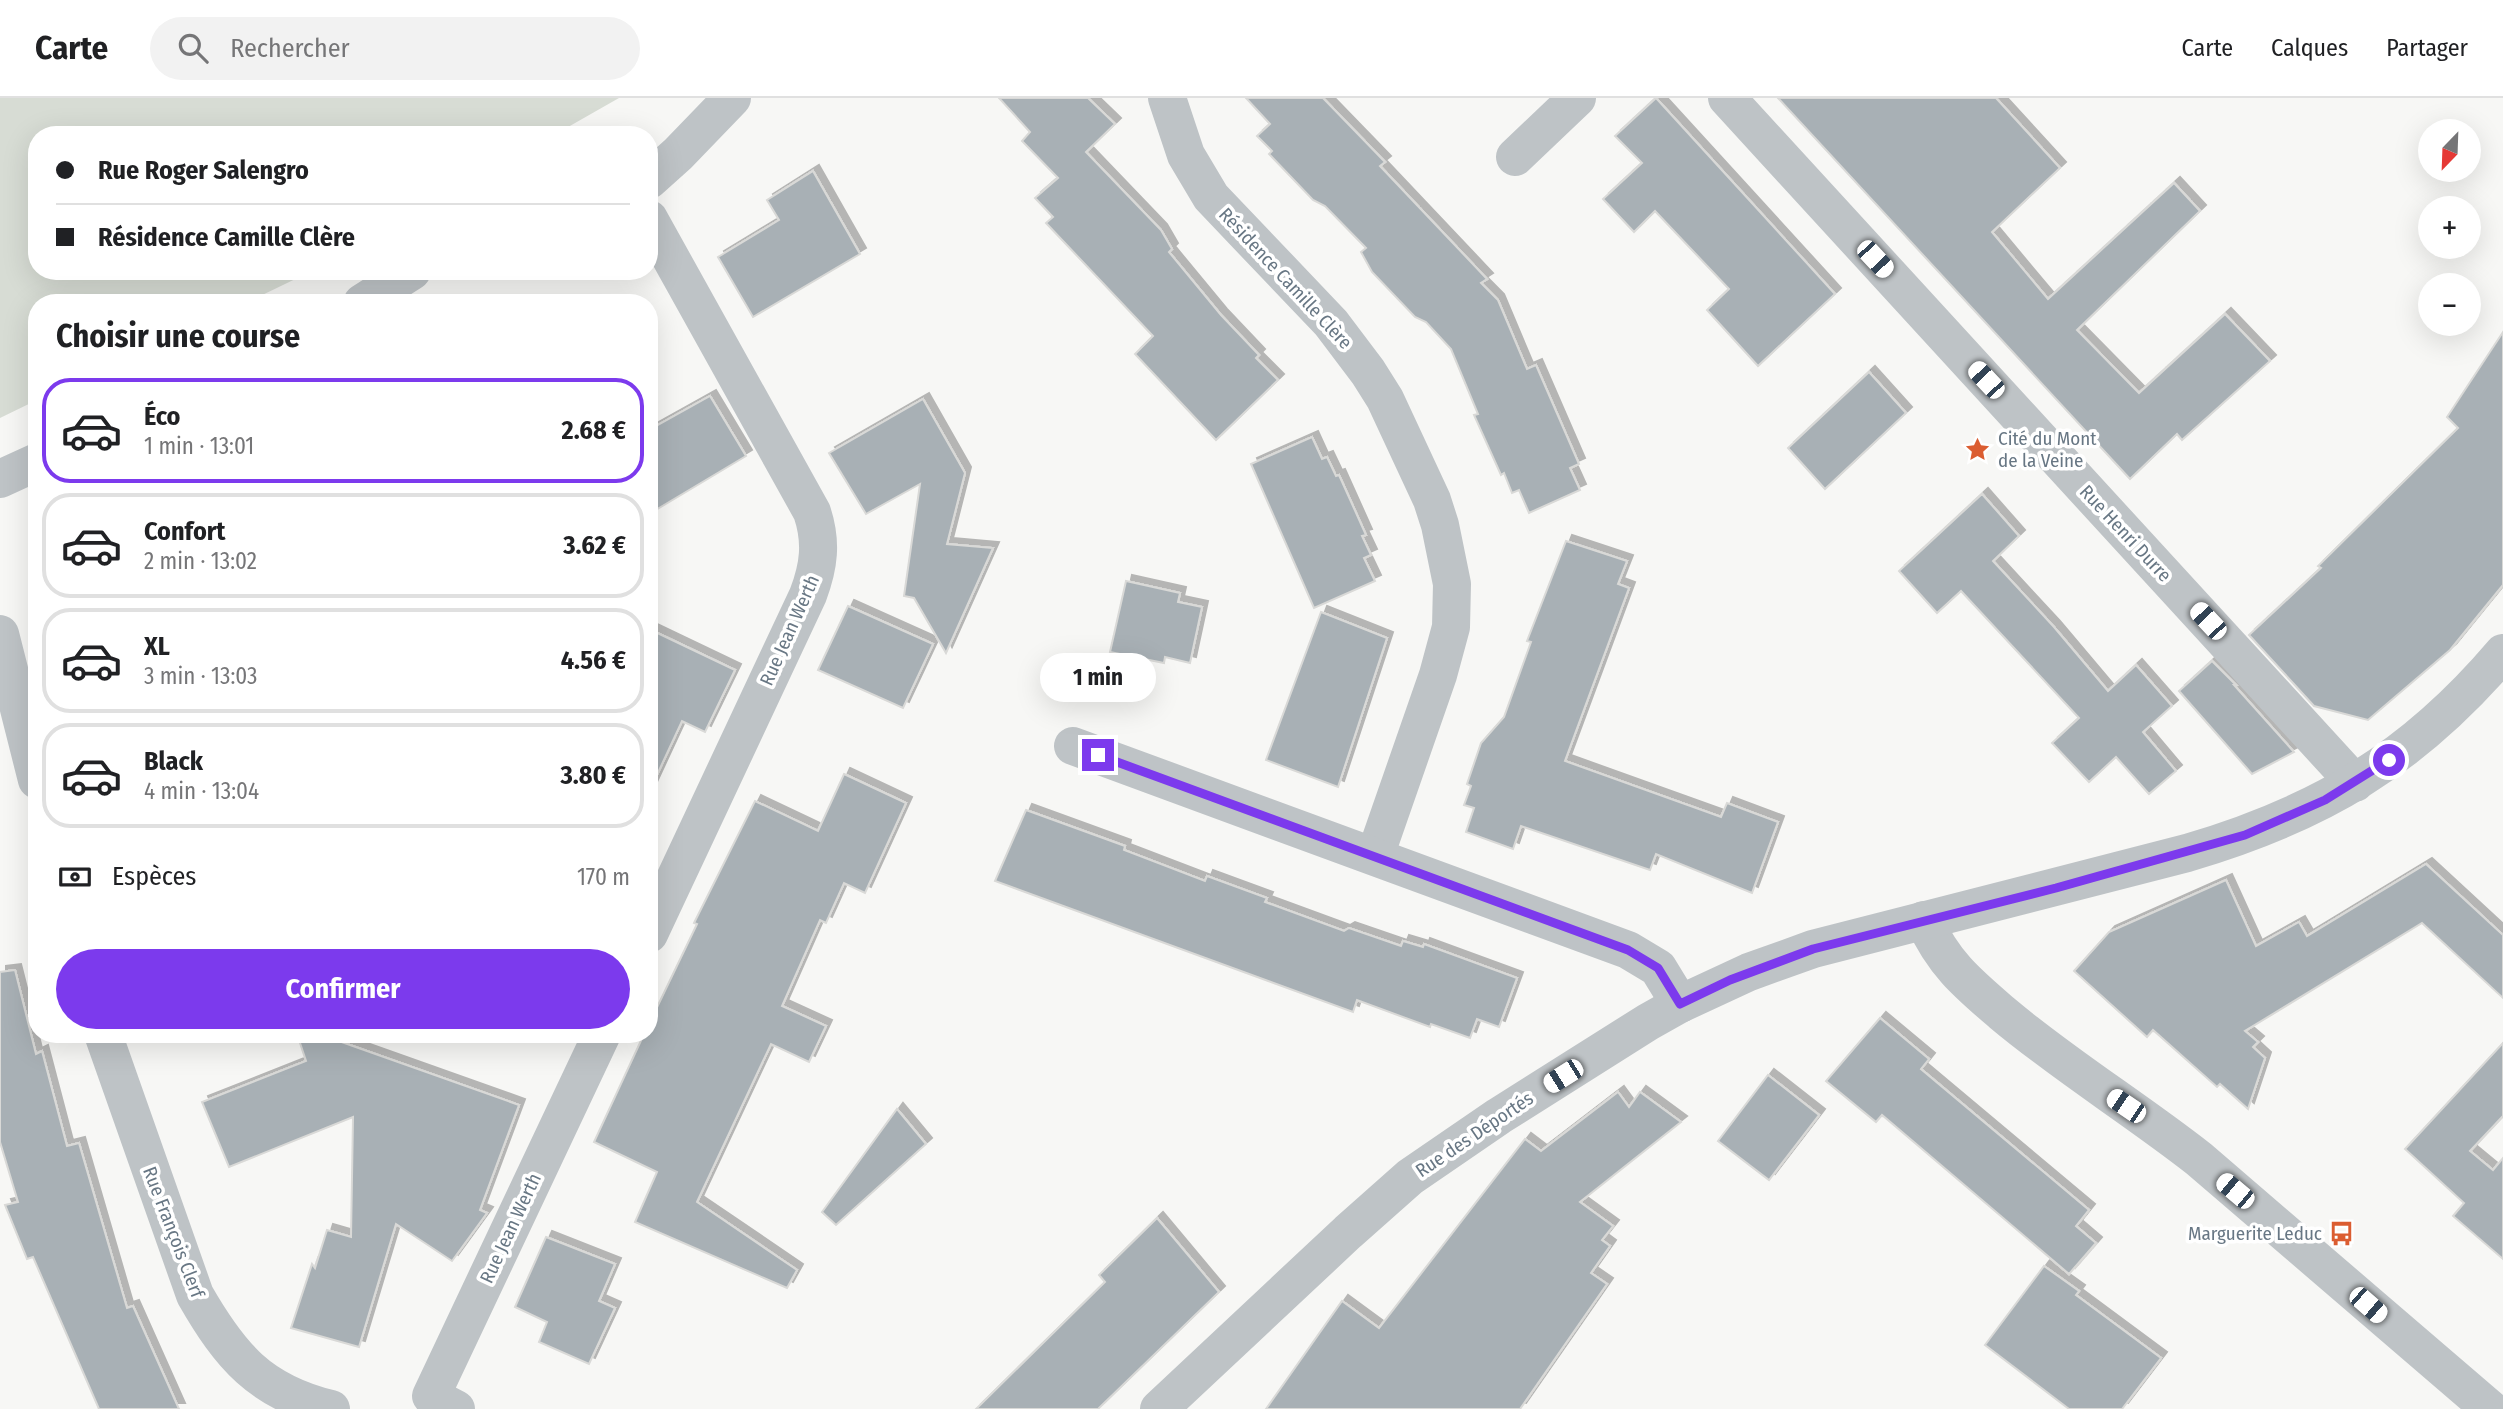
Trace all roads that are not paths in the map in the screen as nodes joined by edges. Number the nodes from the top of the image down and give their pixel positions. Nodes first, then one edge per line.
1 (732, 98) edge
2 (1167, 98) edge
3 (1577, 98) edge
4 (1727, 98) edge
5 (1515, 157) dead end
6 (658, 171) edge
7 (658, 239) edge
8 (398, 280) edge
9 (376, 294) edge
10 (28, 466) edge
11 (0, 479) edge
12 (0, 634) edge
13 (2503, 653) edge
14 (28, 744) edge
15 (1073, 746) dead end
16 (2356, 783) junction
17 (1375, 856) junction
18 (658, 915) edge
19 (1924, 920) junction
20 (1680, 1004) junction
21 (106, 1043) edge
22 (598, 1043) edge
23 (2469, 1402) edge
24 (435, 1404) edge
25 (331, 1409) edge
26 (1159, 1409) edge

1 - 6 street
2 - 17 street, Résidence Camille Clère
3 - 5 street
4 - 16 street, Rue Henri Durre
7 - 18 street, Rue Jean Werth
8 - 9 street
10 - 11 street
12 - 14 street
13 - 16 street, Rue des Déportés
15 - 17 street
16 - 19 street, Rue des Déportés
17 - 20 street
19 - 20 street, Rue des Déportés
19 - 23 street
20 - 26 street, Rue des Déportés
21 - 25 street, Rue François Clerf
22 - 24 street, Rue Jean Werth

